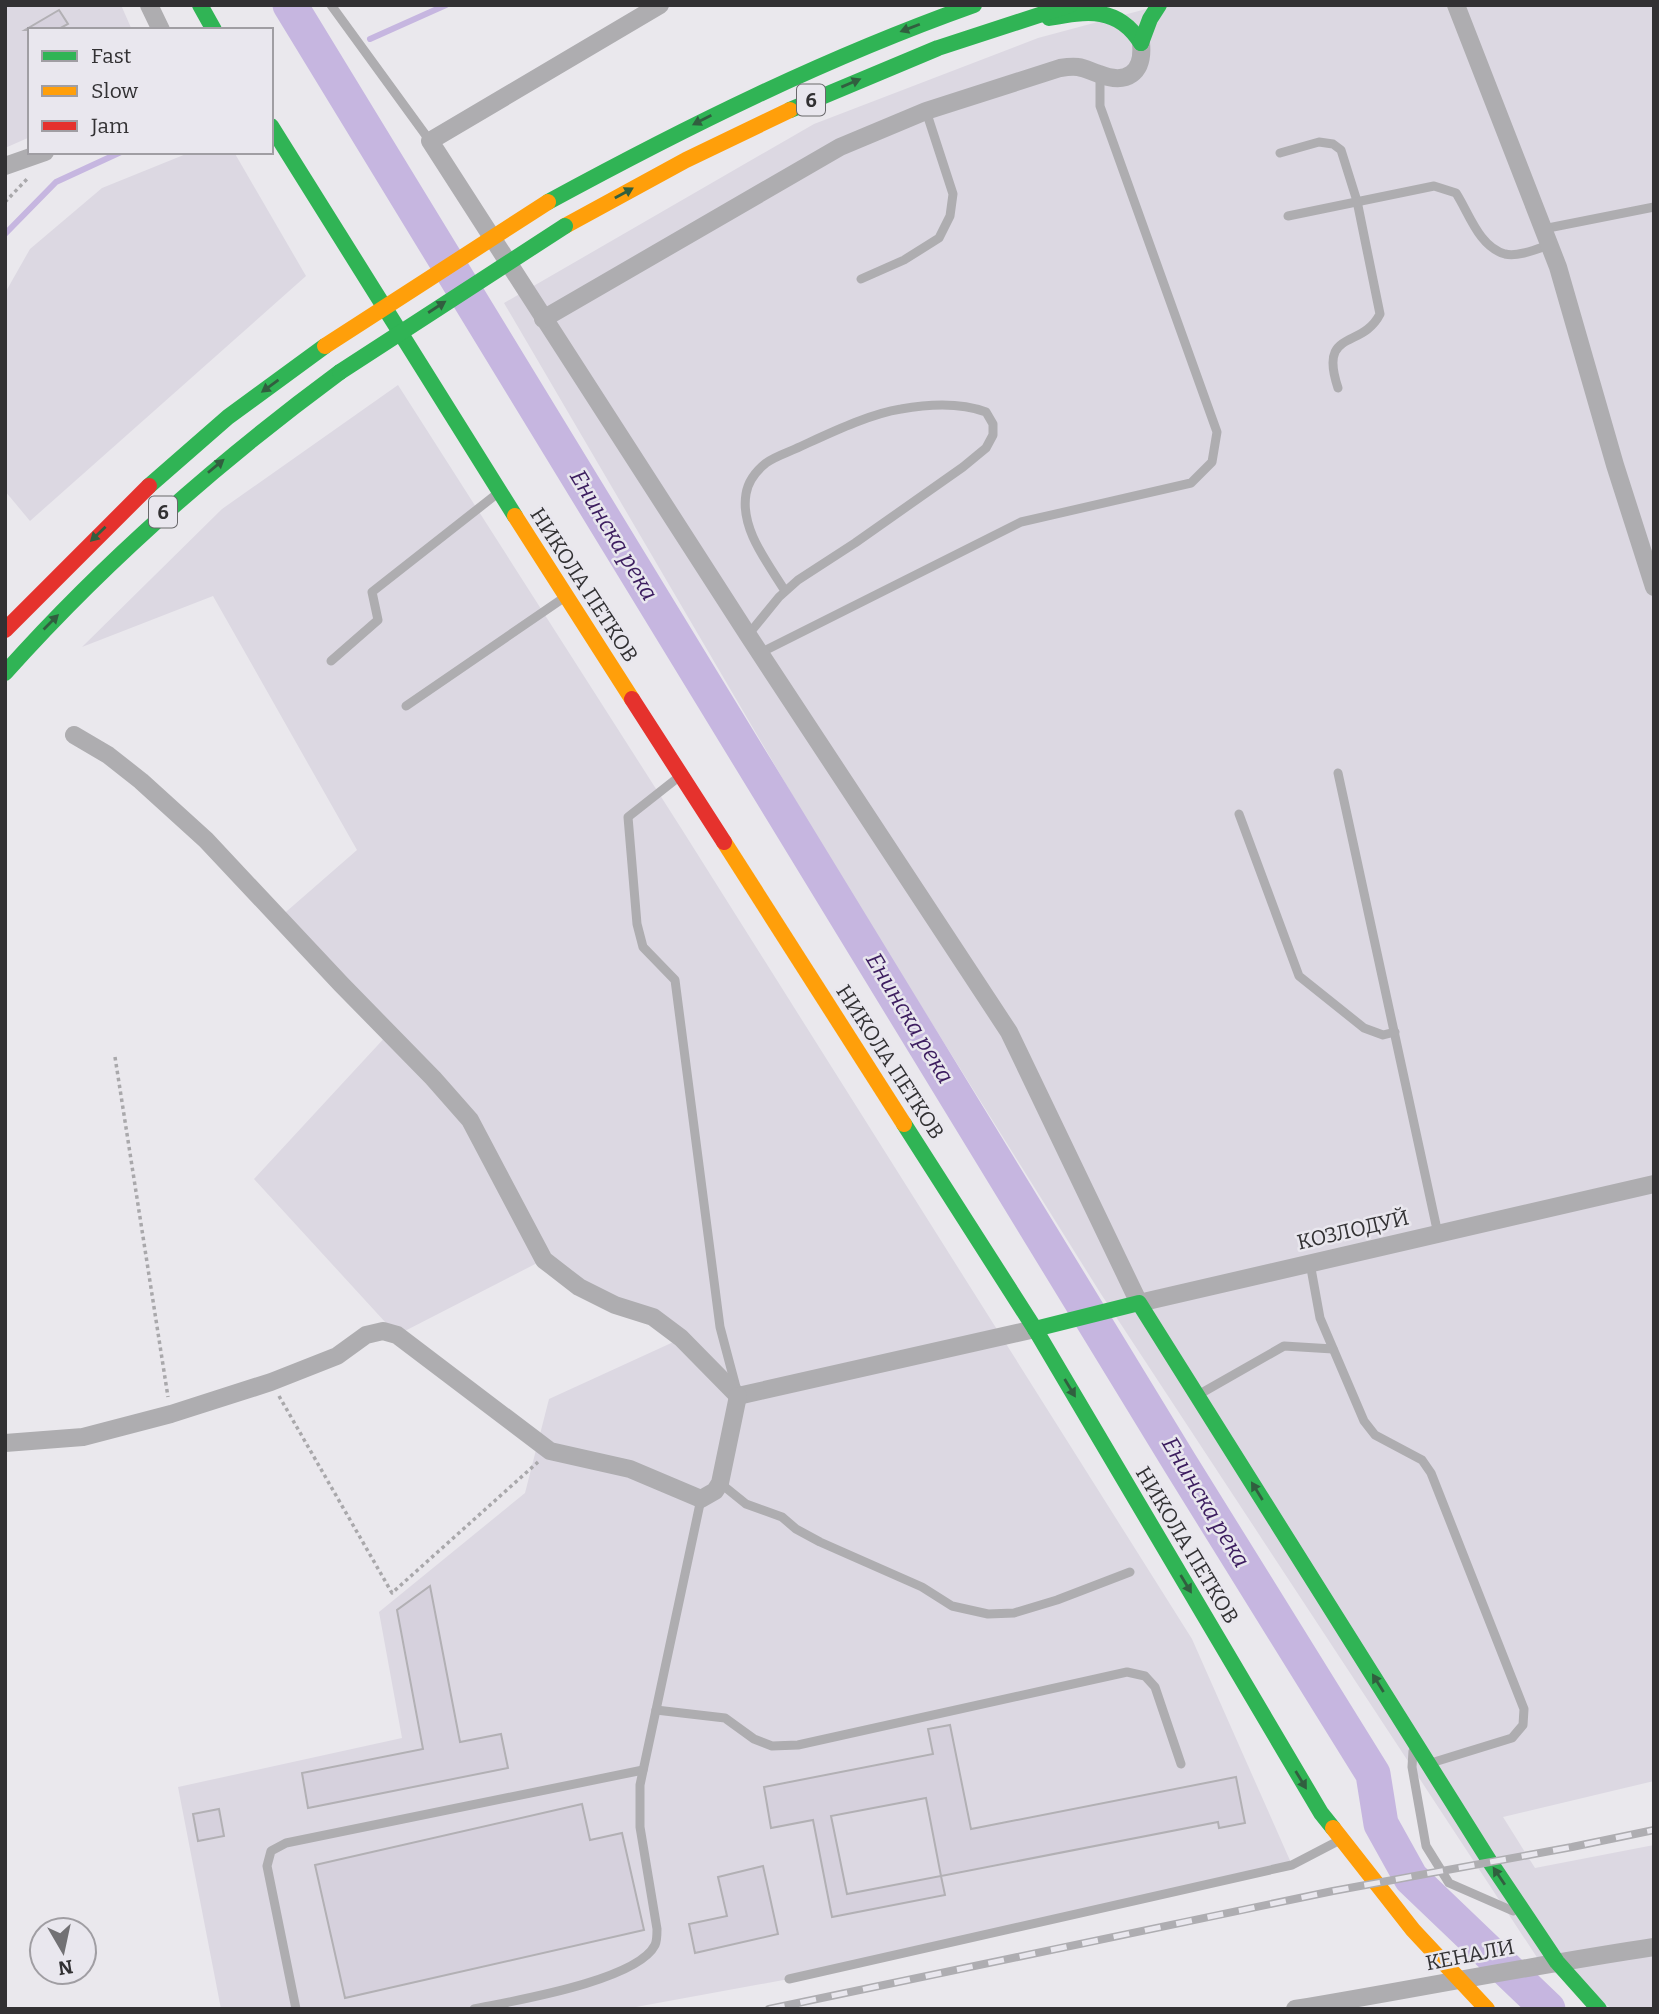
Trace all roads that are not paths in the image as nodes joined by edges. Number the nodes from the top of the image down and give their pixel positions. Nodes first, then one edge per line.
1 (149, 5) edge
2 (200, 5) edge
3 (331, 5) edge
4 (660, 5) edge
5 (974, 5) edge
6 (1070, 5) edge
7 (1159, 5) edge
8 (1456, 5) edge
9 (160, 28) edge
10 (213, 28) edge
11 (995, 29) junction
12 (1141, 43) junction
13 (1100, 75) junction
14 (926, 111) junction
15 (273, 129) edge
16 (430, 141) junction
17 (1280, 153) dead end
18 (39, 154) edge
19 (5, 166) edge
20 (1357, 201) junction
21 (1654, 207) edge
22 (1288, 216) dead end
23 (1546, 237) junction
24 (862, 279) dead end
25 (543, 319) junction
26 (1338, 388) dead end
27 (500, 492) junction
28 (1654, 587) edge
29 (785, 591) junction
30 (566, 596) junction
31 (5, 630) edge
32 (748, 635) junction
33 (760, 653) junction
34 (331, 661) dead end
35 (5, 673) edge
36 (406, 706) dead end
37 (74, 734) dead end
38 (1338, 773) dead end
39 (681, 775) junction
40 (1239, 814) dead end
41 (1395, 1032) junction
42 (1654, 1184) edge
43 (1438, 1234) junction
44 (1310, 1264) junction
45 (1139, 1303) junction
46 (1035, 1329) junction
47 (1334, 1349) junction
48 (738, 1396) junction
49 (1197, 1396) junction
50 (5, 1443) edge
51 (720, 1483) junction
52 (701, 1499) junction
53 (1130, 1572) dead end
54 (656, 1710) junction
55 (1414, 1740) junction
56 (1181, 1764) dead end
57 (1430, 1764) junction
58 (643, 1770) junction
59 (1341, 1839) junction
60 (1527, 1917) junction
61 (1654, 1947) edge
62 (1549, 1963) junction
63 (789, 1979) dead end
64 (1461, 1981) junction
65 (296, 2009) edge
66 (474, 2009) edge
67 (1296, 2009) edge
68 (1487, 2009) edge
69 (1599, 2009) edge

1 - 9 street
2 - 10 main road
3 - 16 lane
4 - 16 street
5 -> 31 main road, 6, bridge
6 - 11 main road, 6
7 - 12 main road
8 - 23 street
11 - 12 main road
35 -> 11 main road, 6, bridge
12 - 13 street
13 - 14 street
13 - 33 lane
14 - 24 lane
14 - 25 street
15 - 27 main road, НИКОЛА ПЕТКОВ
16 - 25 street
17 - 20 lane
18 - 19 street
20 - 22 lane
20 - 23 lane
20 - 26 lane
21 - 23 lane
23 - 28 street
25 - 32 street
27 - 30 main road, НИКОЛА ПЕТКОВ
27 - 34 lane
29 - 29 lane
29 - 32 lane
30 - 36 lane
30 - 39 main road, НИКОЛА ПЕТКОВ
32 - 33 street
33 - 45 street
37 - 48 street
38 - 41 lane
39 - 46 main road, НИКОЛА ПЕТКОВ
39 - 48 lane
40 - 41 lane
41 - 43 lane
42 - 43 street, КОЗЛОДУЙ
43 - 44 street, КОЗЛОДУЙ
44 - 45 street, КОЗЛОДУЙ
44 - 47 lane
45 - 46 main road, КОЗЛОДУЙ
45 - 49 main road
46 - 48 street
46 -> 59 main road, НИКОЛА ПЕТКОВ
47 - 49 lane
47 - 57 lane
48 - 51 street
55 -> 49 main road
50 - 52 street
51 - 52 street
51 - 53 lane
52 - 54 lane
54 - 56 lane
54 - 58 lane
55 - 57 main road
55 - 60 lane
60 -> 57 main road
58 - 65 lane
58 - 66 lane
59 - 63 lane
59 - 64 main road, НИКОЛА ПЕТКОВ
60 - 62 main road
61 - 62 street, КЕНАЛИ
62 - 64 street, КЕНАЛИ
62 - 69 main road
64 - 67 street, КЕНАЛИ
64 - 68 main road, НИКОЛА ПЕТКОВ

